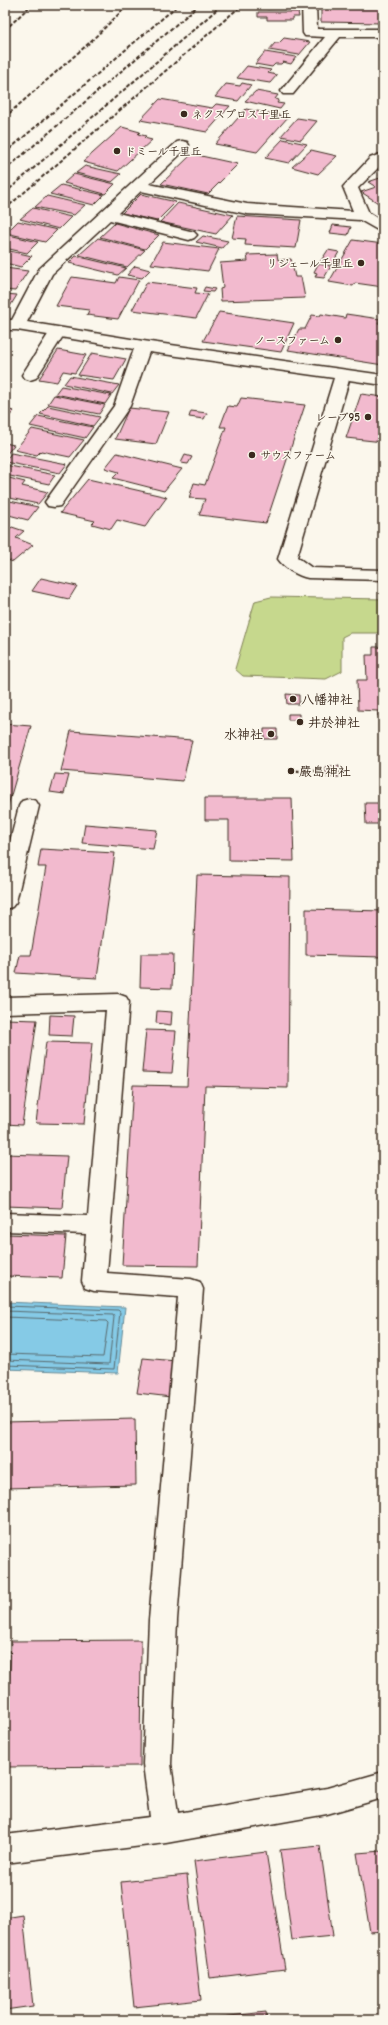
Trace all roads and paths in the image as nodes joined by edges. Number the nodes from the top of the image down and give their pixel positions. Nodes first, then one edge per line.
1 (309, 5) edge
2 (336, 33) junction
3 (383, 33) edge
4 (288, 91) dead end
5 (182, 145) dead end
6 (383, 158) edge
7 (138, 186) junction
8 (108, 215) junction
9 (363, 216) junction
10 (383, 228) edge
11 (189, 235) dead end
12 (11, 325) edge
13 (57, 333) junction
14 (143, 346) junction
15 (343, 374) junction
16 (30, 375) dead end
17 (383, 380) edge
18 (54, 502) dead end
19 (383, 576) edge
20 (296, 772) dead end
21 (317, 772) dead end
22 (29, 806) dead end
23 (5, 902) edge
24 (5, 1005) edge
25 (5, 1222) edge
26 (99, 1225) junction
27 (383, 1785) edge
28 (166, 1828) junction
29 (5, 1850) edge

1 - 2 street
2 - 3 street
2 - 4 street
5 - 7 street
6 - 9 street
7 - 8 street
7 - 9 street
8 - 11 street
8 - 12 street
9 - 10 street
12 - 13 street
13 - 14 street
13 - 16 street
14 - 15 street
14 - 18 street
15 - 17 street
15 - 19 street
20 - 21 path
22 - 23 street
24 - 26 street
25 - 26 street
26 - 28 street
27 - 28 street
28 - 29 street

